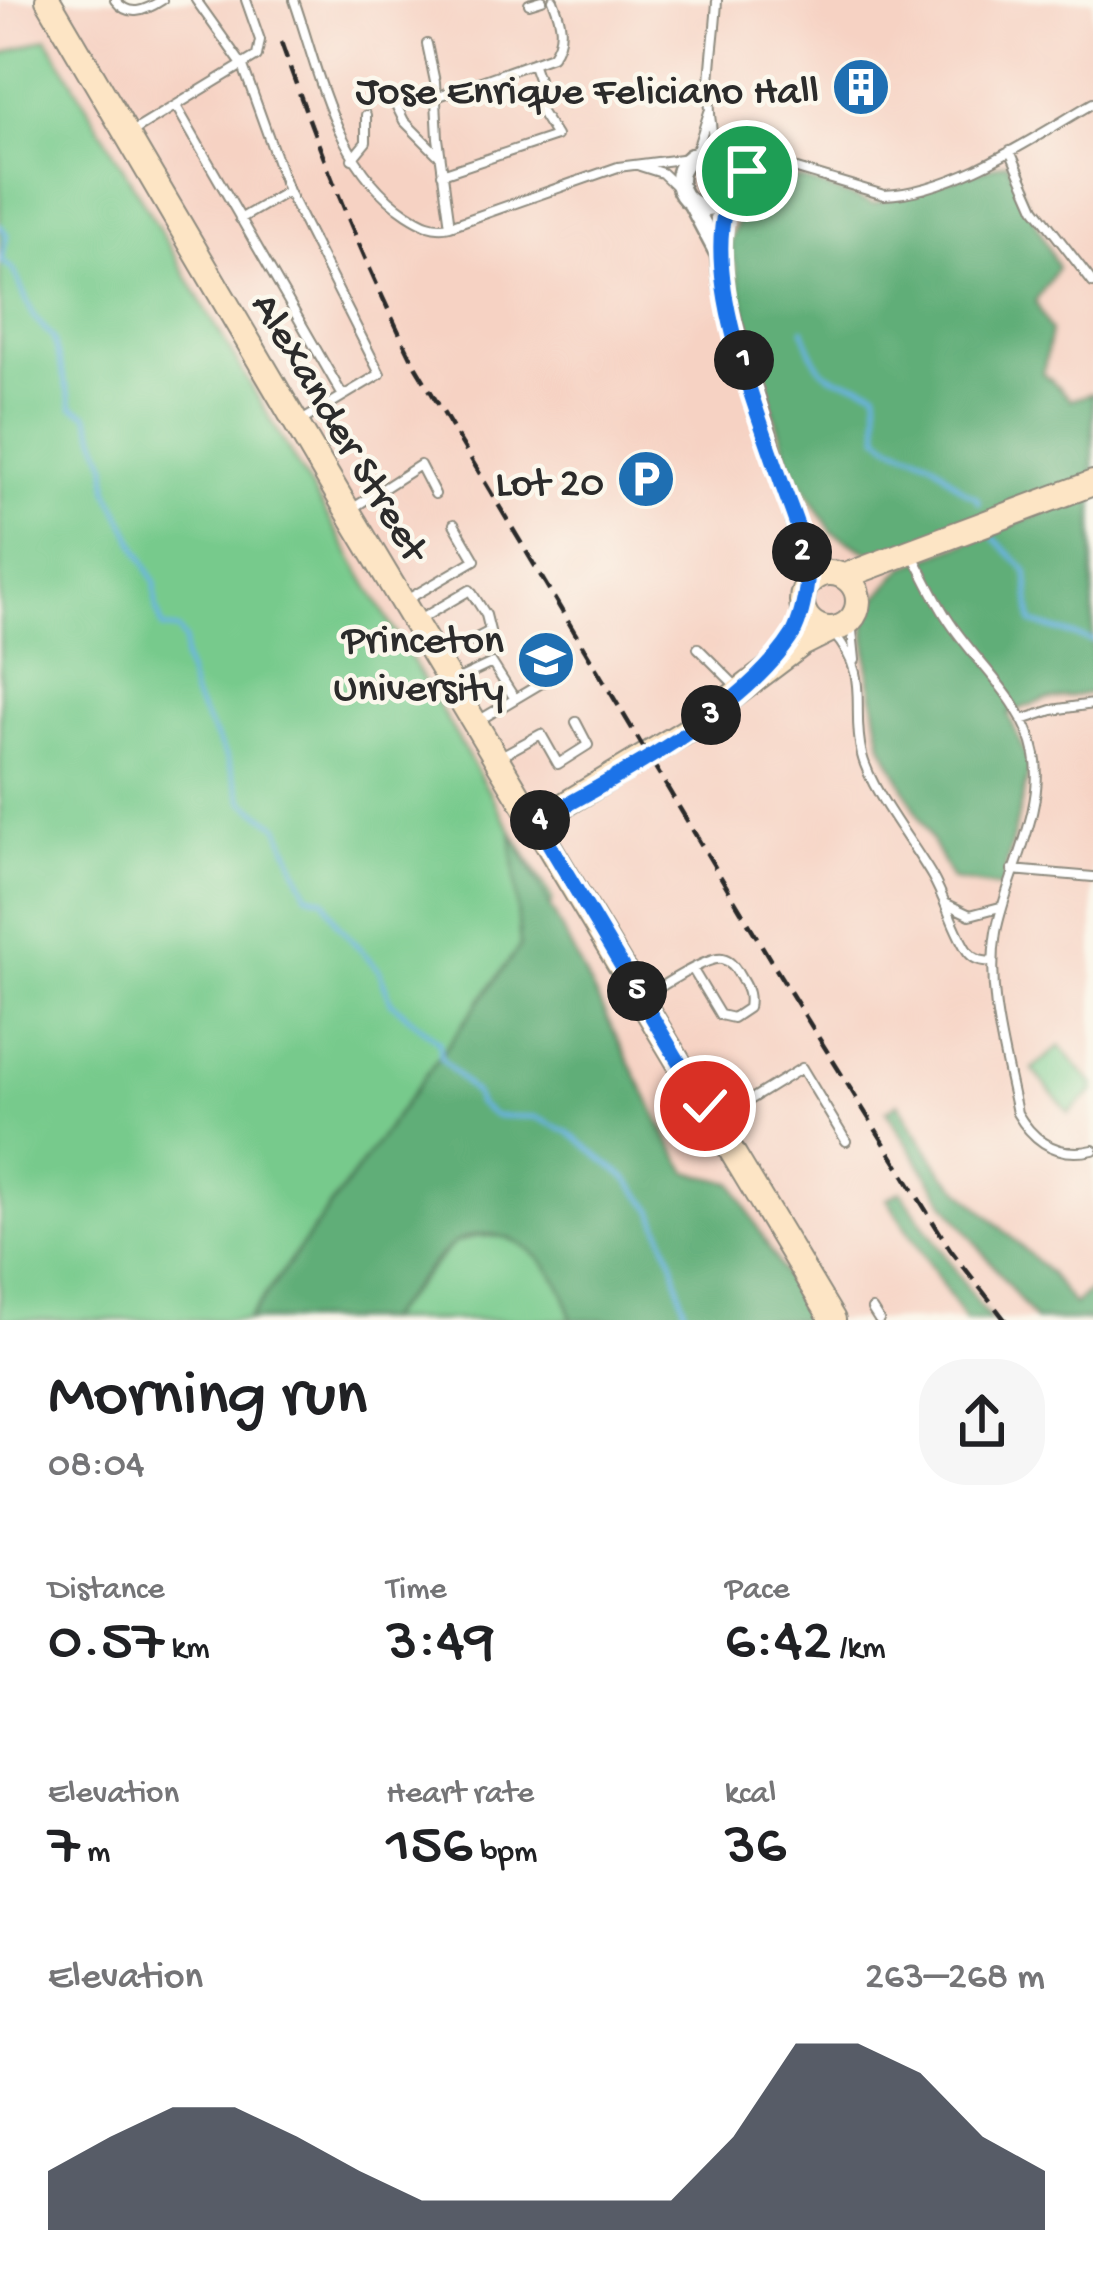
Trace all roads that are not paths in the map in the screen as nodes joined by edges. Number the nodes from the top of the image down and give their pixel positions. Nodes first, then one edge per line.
1 (48, 0) edge
2 (115, 0) edge
3 (162, 0) edge
4 (196, 0) edge
5 (245, 0) edge
6 (294, 0) edge
7 (542, 0) edge
8 (554, 0) edge
9 (717, 0) edge
10 (529, 4) dead end
11 (427, 44) dead end
12 (533, 65) junction
13 (243, 66) junction
14 (436, 97) junction
15 (711, 99) junction
16 (1093, 104) edge
17 (396, 105) dead end
18 (176, 106) junction
19 (366, 115) dead end
20 (126, 136) junction
21 (1010, 151) junction
22 (440, 157) junction
23 (692, 157) junction
24 (722, 158) junction
25 (352, 159) junction
26 (777, 163) junction
27 (627, 164) junction
28 (442, 174) junction
29 (288, 191) junction
30 (729, 191) junction
31 (686, 197) junction
32 (240, 219) junction
33 (450, 226) junction
34 (719, 256) junction
35 (1093, 284) edge
36 (343, 396) junction
37 (296, 423) junction
38 (1093, 483) edge
39 (436, 494) dead end
40 (348, 511) junction
41 (454, 524) dead end
42 (903, 556) junction
43 (820, 585) junction
44 (409, 612) junction
45 (846, 617) junction
46 (698, 648) dead end
47 (437, 658) junction
48 (856, 668) junction
49 (766, 670) junction
50 (555, 675) dead end
51 (452, 682) junction
52 (742, 692) junction
53 (515, 699) junction
54 (1093, 704) edge
55 (1022, 720) junction
56 (476, 722) junction
57 (576, 722) dead end
58 (497, 757) junction
59 (536, 822) junction
60 (1012, 870) junction
61 (1093, 878) edge
62 (946, 903) junction
63 (1002, 906) junction
64 (993, 962) junction
65 (693, 970) junction
66 (641, 999) junction
67 (715, 1122) junction
68 (846, 1141) dead end
69 (1093, 1150) edge
70 (872, 1309) dead end
71 (832, 1320) edge
72 (879, 1320) edge

1 - 20 main road, Alexander Street
2 - 3 lane
4 - 13 lane
5 - 13 lane
6 - 25 lane
7 - 10 lane
8 - 12 lane
9 - 15 lane
11 - 14 lane
12 - 14 lane
12 - 28 lane
13 - 18 lane
13 - 29 lane
14 - 22 lane
15 - 23 lane
15 - 24 lane
16 - 21 lane
17 - 22 lane
18 - 20 lane
18 - 32 lane
19 - 25 lane
20 - 37 main road, Alexander Street
21 - 26 lane
21 - 35 lane
22 - 28 lane
23 - 24 street
23 - 27 lane
23 - 31 street
24 - 26 lane
24 - 30 street
25 - 33 lane
26 - 30 lane
27 - 31 lane
27 - 33 lane
28 - 33 lane
29 - 32 lane
29 - 36 lane
30 - 31 street
30 - 34 street
31 - 34 street
32 - 36 lane
34 - 43 street
36 - 37 lane
37 - 40 main road, Alexander Street
38 - 42 main road
39 - 40 lane
40 - 44 main road, Alexander Street
41 - 44 lane
42 - 43 main road
42 - 45 main road
42 - 55 lane
43 - 45 main road
43 - 45 main road
43 - 49 main road
44 - 47 main road, Alexander Street
44 - 47 lane
45 - 48 lane
45 - 48 lane
45 - 49 main road
46 - 52 lane
47 - 51 main road, Alexander Street
48 - 62 lane
49 - 52 main road
50 - 53 lane
51 - 53 lane
51 - 56 main road, Alexander Street
52 - 59 main road
53 - 56 lane
54 - 55 lane
55 - 60 lane
56 - 58 main road, Alexander Street
57 - 58 lane
58 - 59 main road, Alexander Street
59 - 66 main road, Alexander Street
60 - 61 lane
60 - 63 lane
62 - 63 lane
62 - 64 lane
63 - 64 lane
64 - 69 lane
65 - 65 lane
65 - 66 lane
66 - 67 main road, Alexander Street
67 - 68 lane
67 - 71 main road, Alexander Street
70 - 72 lane

